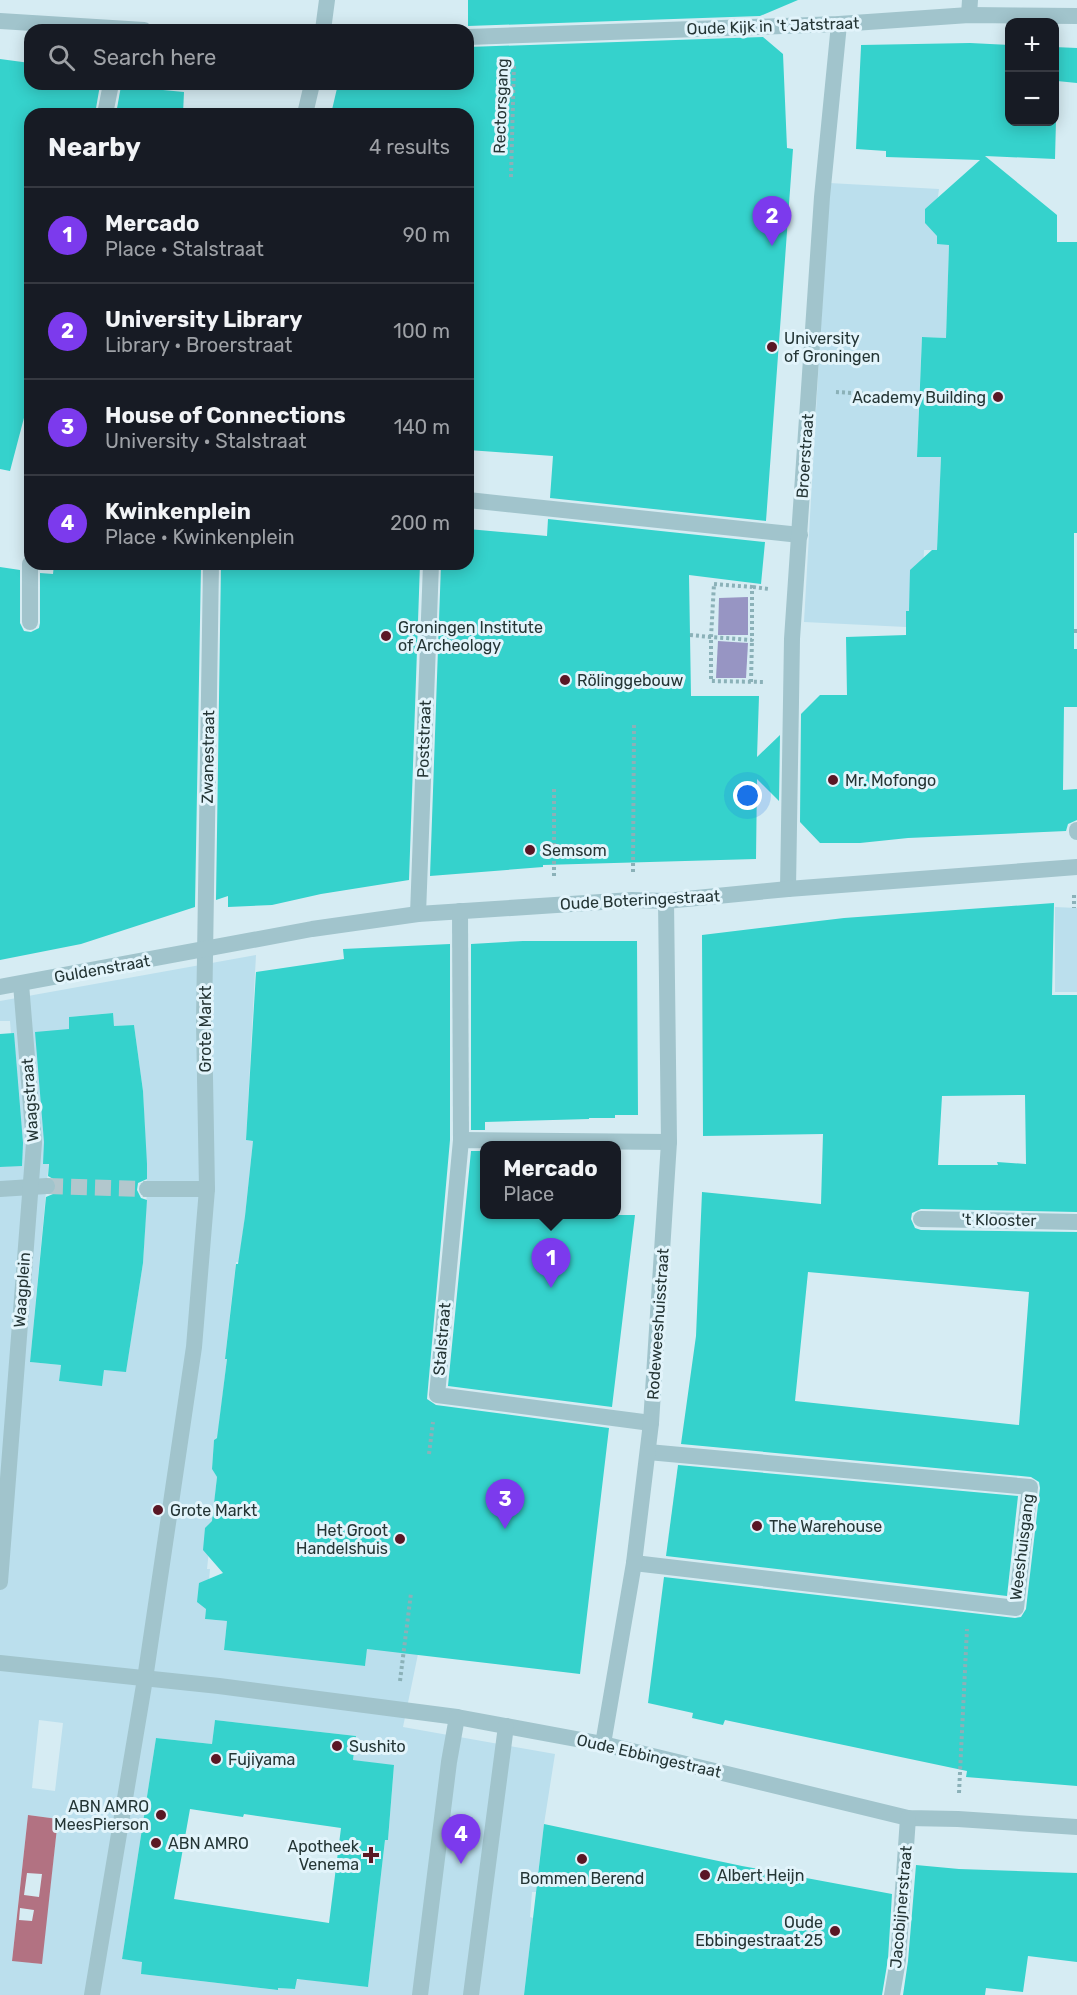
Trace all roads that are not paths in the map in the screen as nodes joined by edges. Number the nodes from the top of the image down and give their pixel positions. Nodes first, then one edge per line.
1 (327, 0) edge
2 (969, 8) edge
3 (1076, 14) edge
4 (0, 21) edge
5 (46, 24) edge
6 (324, 24) edge
7 (839, 24) junction
8 (474, 37) edge
9 (110, 90) edge
10 (311, 90) edge
11 (106, 108) edge
12 (306, 108) edge
13 (474, 501) edge
14 (800, 535) junction
15 (30, 570) edge
16 (211, 570) edge
17 (431, 570) edge
18 (30, 622) dead end
19 (1077, 867) edge
20 (788, 889) junction
21 (666, 901) junction
22 (460, 911) junction
23 (418, 914) junction
24 (205, 950) junction
25 (21, 984) junction
26 (0, 987) edge
27 (460, 1140) junction
28 (564, 1141) edge
29 (621, 1142) edge
30 (669, 1142) junction
31 (38, 1186) junction
32 (147, 1188) tunnel mouth
33 (0, 1189) edge
34 (207, 1189) junction
35 (921, 1219) dead end
36 (1077, 1222) edge
37 (7, 1392) edge
38 (651, 1423) junction
39 (648, 1452) junction
40 (634, 1563) junction
41 (0, 1582) edge
42 (0, 1663) edge
43 (145, 1679) junction
44 (457, 1717) junction
45 (506, 1726) junction
46 (603, 1744) junction
47 (908, 1818) junction
48 (1077, 1827) edge
49 (92, 1995) edge
50 (420, 1995) edge
51 (471, 1995) edge
52 (892, 1995) edge

1 - 6 street
2 - 3 street, Oude Kijk in 't Jatstraat
2 - 7 street, Oude Kijk in 't Jatstraat
4 - 5 street
7 - 8 street, Oude Kijk in 't Jatstraat
7 - 14 street, Broerstraat
9 - 11 street
10 - 12 street
13 - 14 street
14 - 20 street, Broerstraat
15 - 18 street
16 - 24 street, Zwanestraat
17 - 23 street, Poststraat
19 - 20 street, Oude Boteringestraat
20 - 21 street, Oude Boteringestraat
21 - 22 street, Oude Boteringestraat
21 - 30 street, Rodeweeshuisstraat
22 - 23 street, Oude Boteringestraat
22 - 27 street, Stalstraat
23 - 24 street, Oude Boteringestraat
24 - 25 street, Guldenstraat
24 - 34 street, Grote Markt
25 - 26 street, Guldenstraat
25 - 31 street, Waagstraat
27 - 28 street
27 - 38 street, Stalstraat
29 - 30 street
30 - 38 street, Rodeweeshuisstraat
31 - 33 street
31 - 37 street, Waagplein
32 - 34 street
34 - 43 street, Grote Markt
35 - 36 street, 't Klooster
37 - 41 street
38 - 39 street, Rodeweeshuisstraat
39 - 40 street, Rodeweeshuisstraat
39 - 40 street, Weeshuisgang
40 - 46 street, Rodeweeshuisstraat
42 - 43 street
43 - 44 street, Oude Ebbingestraat
43 - 49 street, Grote Markt
44 - 45 street, Oude Ebbingestraat
44 - 50 street
45 - 46 street, Oude Ebbingestraat
45 - 51 street
46 - 47 street, Oude Ebbingestraat
47 - 48 street, Oude Ebbingestraat
47 - 52 street, Jacobijnerstraat

